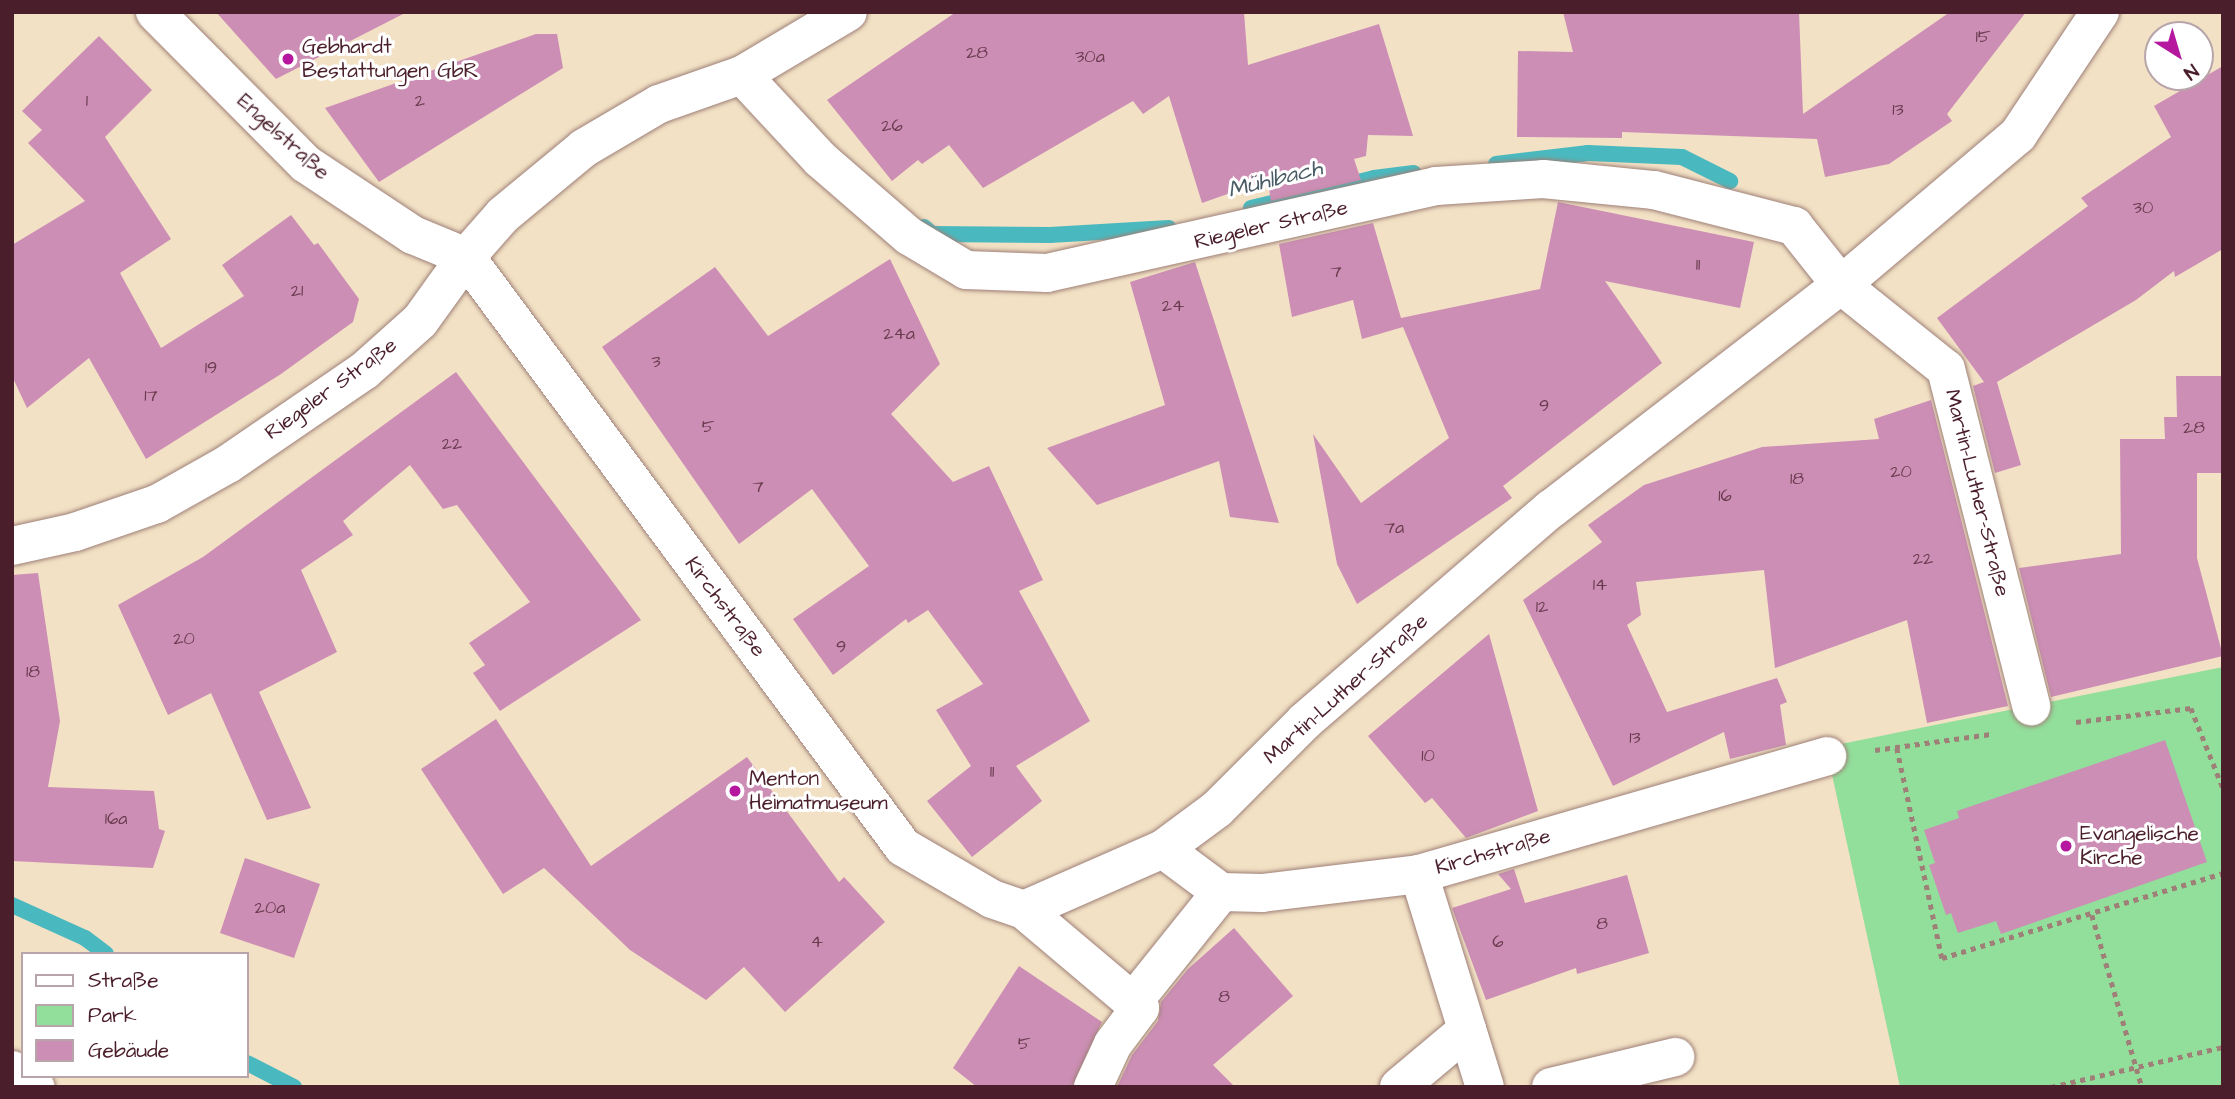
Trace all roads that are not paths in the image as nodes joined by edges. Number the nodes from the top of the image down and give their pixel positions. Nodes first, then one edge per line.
1 (155, 12) edge
2 (848, 12) edge
3 (2100, 12) edge
4 (742, 75) junction
5 (466, 257) junction
6 (1841, 285) junction
7 (12, 546) edge
8 (2031, 706) dead end
9 (1827, 756) dead end
10 (1163, 849) junction
11 (1419, 874) junction
12 (1221, 892) junction
13 (1024, 911) junction
14 (1133, 1002) junction
15 (1467, 1030) junction
16 (1675, 1057) dead end
17 (1093, 1087) edge
18 (1399, 1087) edge
19 (1485, 1087) edge
20 (1551, 1087) edge

1 - 5 street, Engelstraße
2 - 4 street, Riegeler Straße
3 - 6 street, Martin-Luther-Straße
4 - 5 street, Riegeler Straße
4 - 6 street, Riegeler Straße
5 - 7 street, Riegeler Straße
5 - 13 street, Kirchstraße
6 - 8 street, Martin-Luther-Straße
6 - 10 street, Martin-Luther-Straße
9 - 11 street, Kirchstraße
10 - 12 street
10 - 13 street, Martin-Luther-Straße
11 - 12 street, Kirchstraße
11 - 15 street
12 - 14 street
13 - 14 street
14 - 17 street
15 - 18 street
15 - 19 street
16 - 20 street

